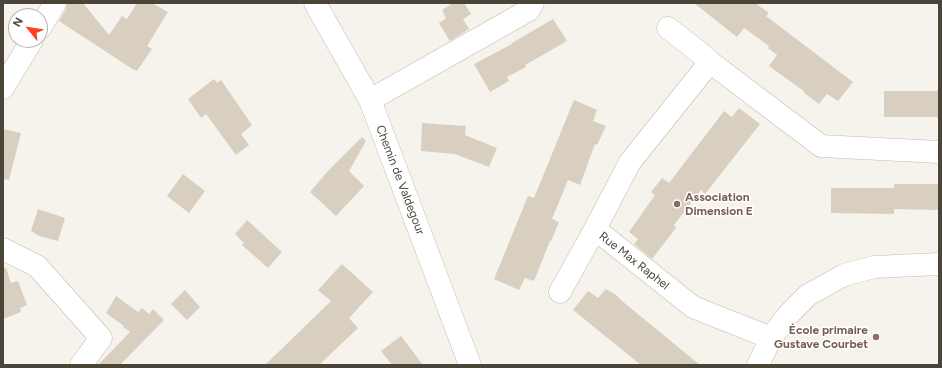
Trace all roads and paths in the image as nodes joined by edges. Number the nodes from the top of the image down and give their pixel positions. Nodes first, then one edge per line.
1 (55, 3) edge
2 (315, 3) edge
3 (533, 3) edge
4 (48, 15) edge
5 (668, 28) dead end
6 (27, 48) edge
7 (710, 62) junction
8 (3, 88) edge
9 (370, 100) junction
10 (939, 152) edge
11 (595, 230) junction
12 (3, 249) edge
13 (939, 264) edge
14 (560, 292) dead end
15 (771, 338) junction
16 (81, 365) edge
17 (470, 365) edge
18 (758, 365) edge

1 - 4 street
2 - 9 street, Chemin de Valdegour
3 - 9 street
5 - 7 street
6 - 8 street
7 - 10 street
7 - 11 street, Rue Max Raphel
9 - 17 street, Chemin de Valdegour
11 - 14 street
11 - 15 street, Rue Max Raphel
12 - 16 street
13 - 15 street
15 - 18 street

